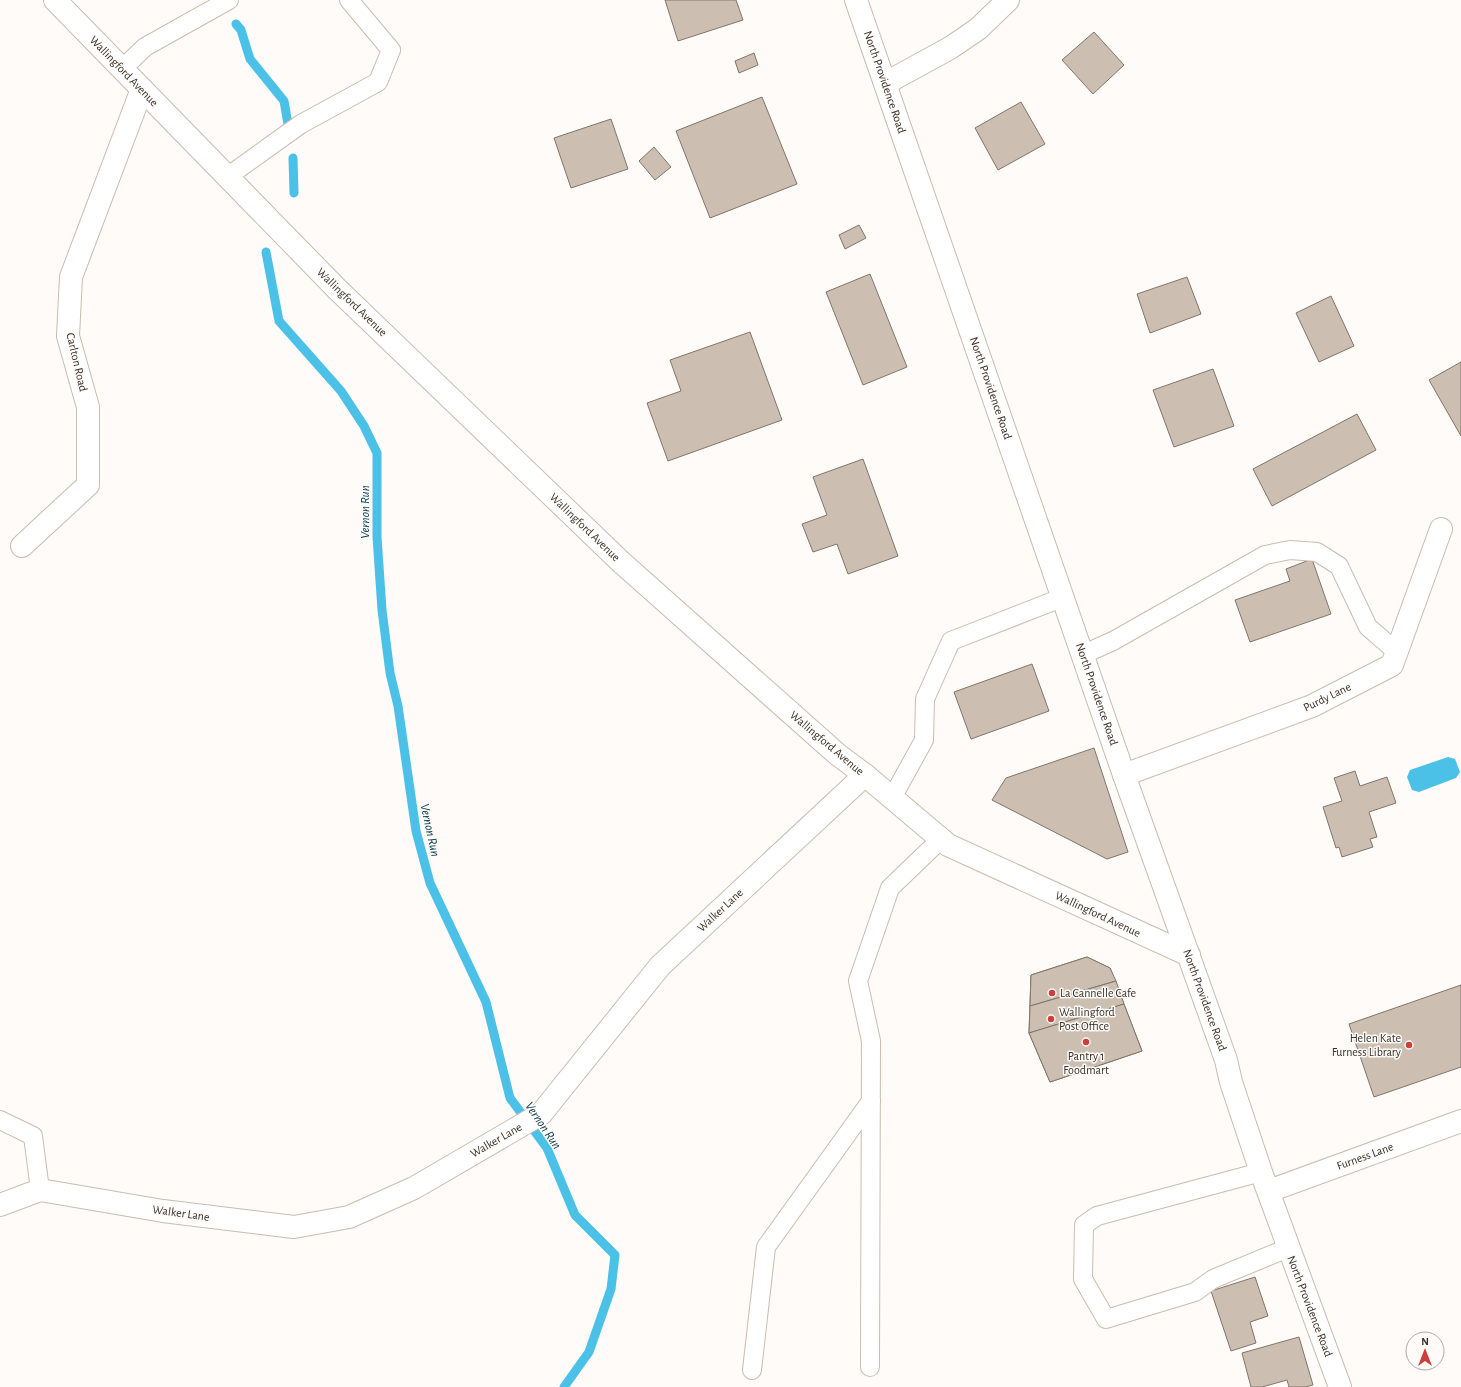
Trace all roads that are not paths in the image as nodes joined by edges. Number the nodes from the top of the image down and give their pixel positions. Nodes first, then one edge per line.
1 (55, 0) edge
2 (229, 0) edge
3 (349, 0) edge
4 (856, 0) edge
5 (1008, 0) edge
6 (122, 69) junction
7 (886, 83) junction
8 (142, 89) junction
9 (227, 177) junction
10 (1441, 529) dead end
11 (22, 546) dead end
12 (1064, 597) junction
13 (1397, 652) junction
14 (1084, 654) junction
15 (865, 775) junction
16 (1124, 775) junction
17 (892, 798) junction
18 (940, 839) junction
19 (1189, 955) junction
20 (871, 1101) junction
21 (0, 1120) edge
22 (1461, 1121) edge
23 (1261, 1172) junction
24 (40, 1190) junction
25 (1269, 1191) junction
26 (0, 1205) edge
27 (1288, 1248) junction
28 (870, 1367) dead end
29 (752, 1370) dead end
30 (1340, 1387) edge

1 - 6 street, Wallingford Avenue
2 - 6 lane
3 - 9 lane
4 - 7 street, North Providence Road
5 - 7 street
6 - 8 street, Wallingford Avenue
7 - 12 street, North Providence Road
8 - 9 street, Wallingford Avenue
8 - 11 street, Carlton Road
9 - 15 street, Wallingford Avenue
10 - 13 street, Purdy Lane
12 - 14 street, North Providence Road
12 - 17 lane
13 - 14 lane
13 - 16 street, Purdy Lane
14 - 16 street, North Providence Road
15 - 17 street, Wallingford Avenue
15 - 24 street, Walker Lane
16 - 19 street, North Providence Road
17 - 18 street, Wallingford Avenue
18 - 19 street, Wallingford Avenue
18 - 20 lane
19 - 23 street, North Providence Road
20 - 28 lane
20 - 29 lane
21 - 24 lane
22 - 25 street, Furness Lane
23 - 25 street, North Providence Road
23 - 27 lane
24 - 26 street
25 - 27 street, North Providence Road
27 - 30 street, North Providence Road

